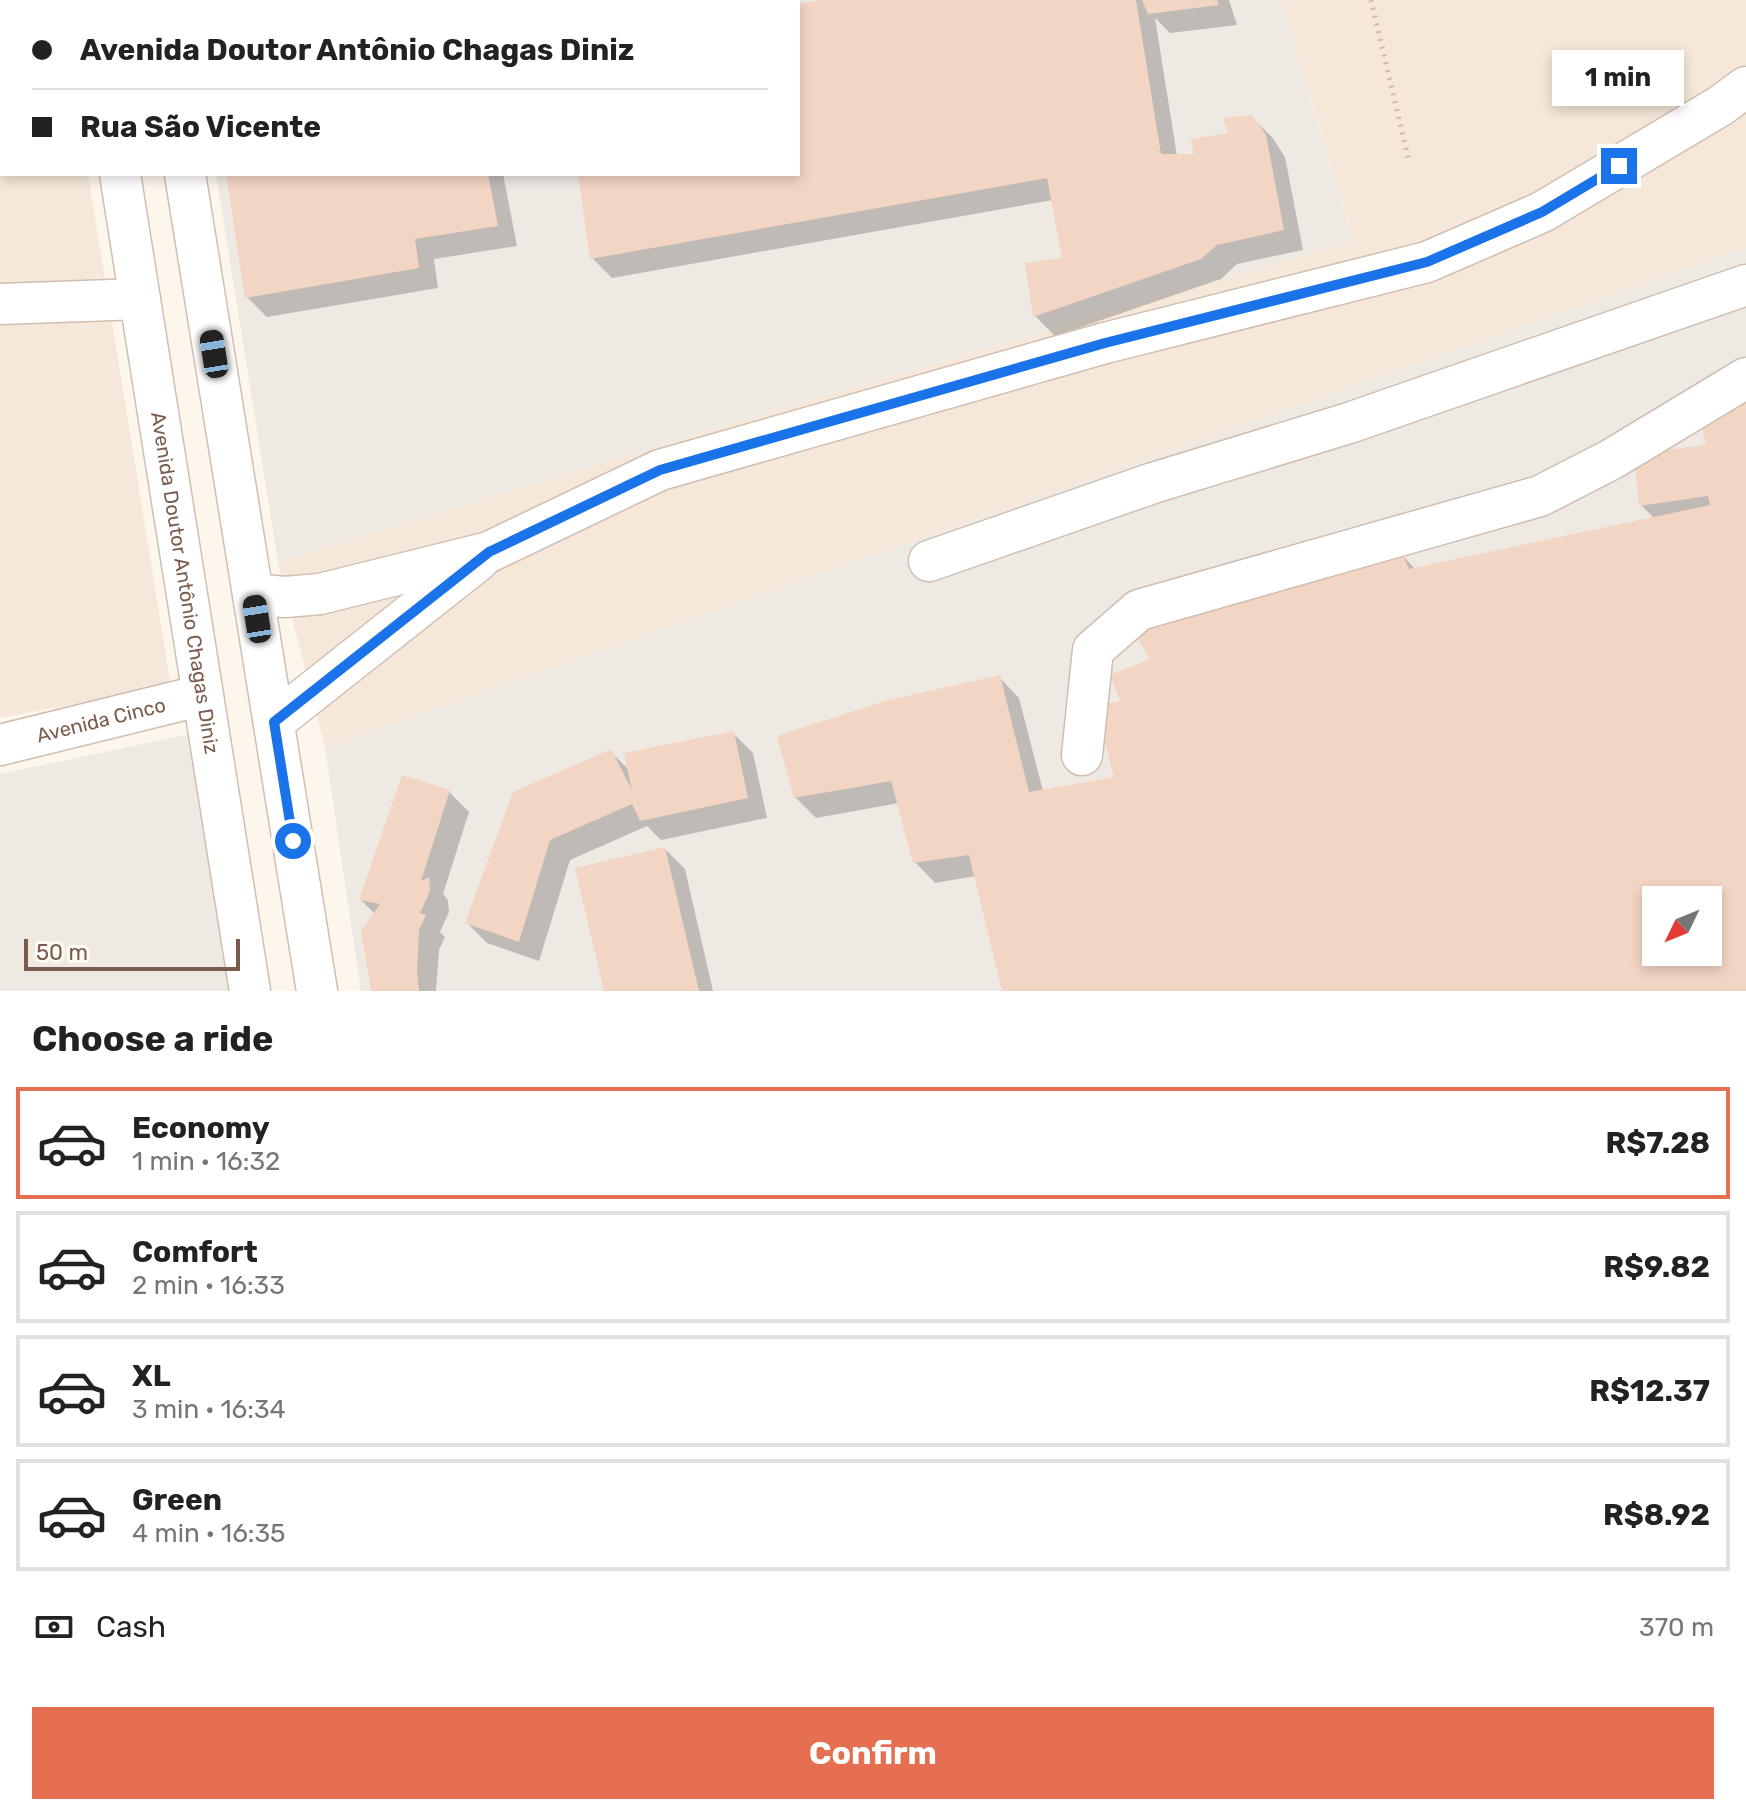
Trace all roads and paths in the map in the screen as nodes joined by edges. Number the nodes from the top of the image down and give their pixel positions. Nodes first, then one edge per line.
1 (1371, 0) edge
2 (1746, 87) edge
3 (1409, 161) dead end
4 (120, 176) edge
5 (185, 176) edge
6 (1746, 285) edge
7 (140, 299) junction
8 (0, 304) edge
9 (1746, 378) edge
10 (489, 552) junction
11 (929, 561) dead end
12 (253, 594) junction
13 (203, 695) junction
14 (274, 722) junction
15 (0, 745) edge
16 (1082, 755) dead end
17 (250, 991) edge
18 (317, 991) edge

1 - 3 path
2 - 10 street
4 - 7 street, Avenida Doutor Antônio Chagas Diniz
5 - 12 street
6 - 11 street
7 - 8 street
7 - 13 street, Avenida Doutor Antônio Chagas Diniz
9 - 16 street
10 - 12 street
10 - 14 street
12 - 14 street
13 - 15 street, Avenida Cinco
13 - 17 street, Avenida Doutor Antônio Chagas Diniz
14 - 18 street

